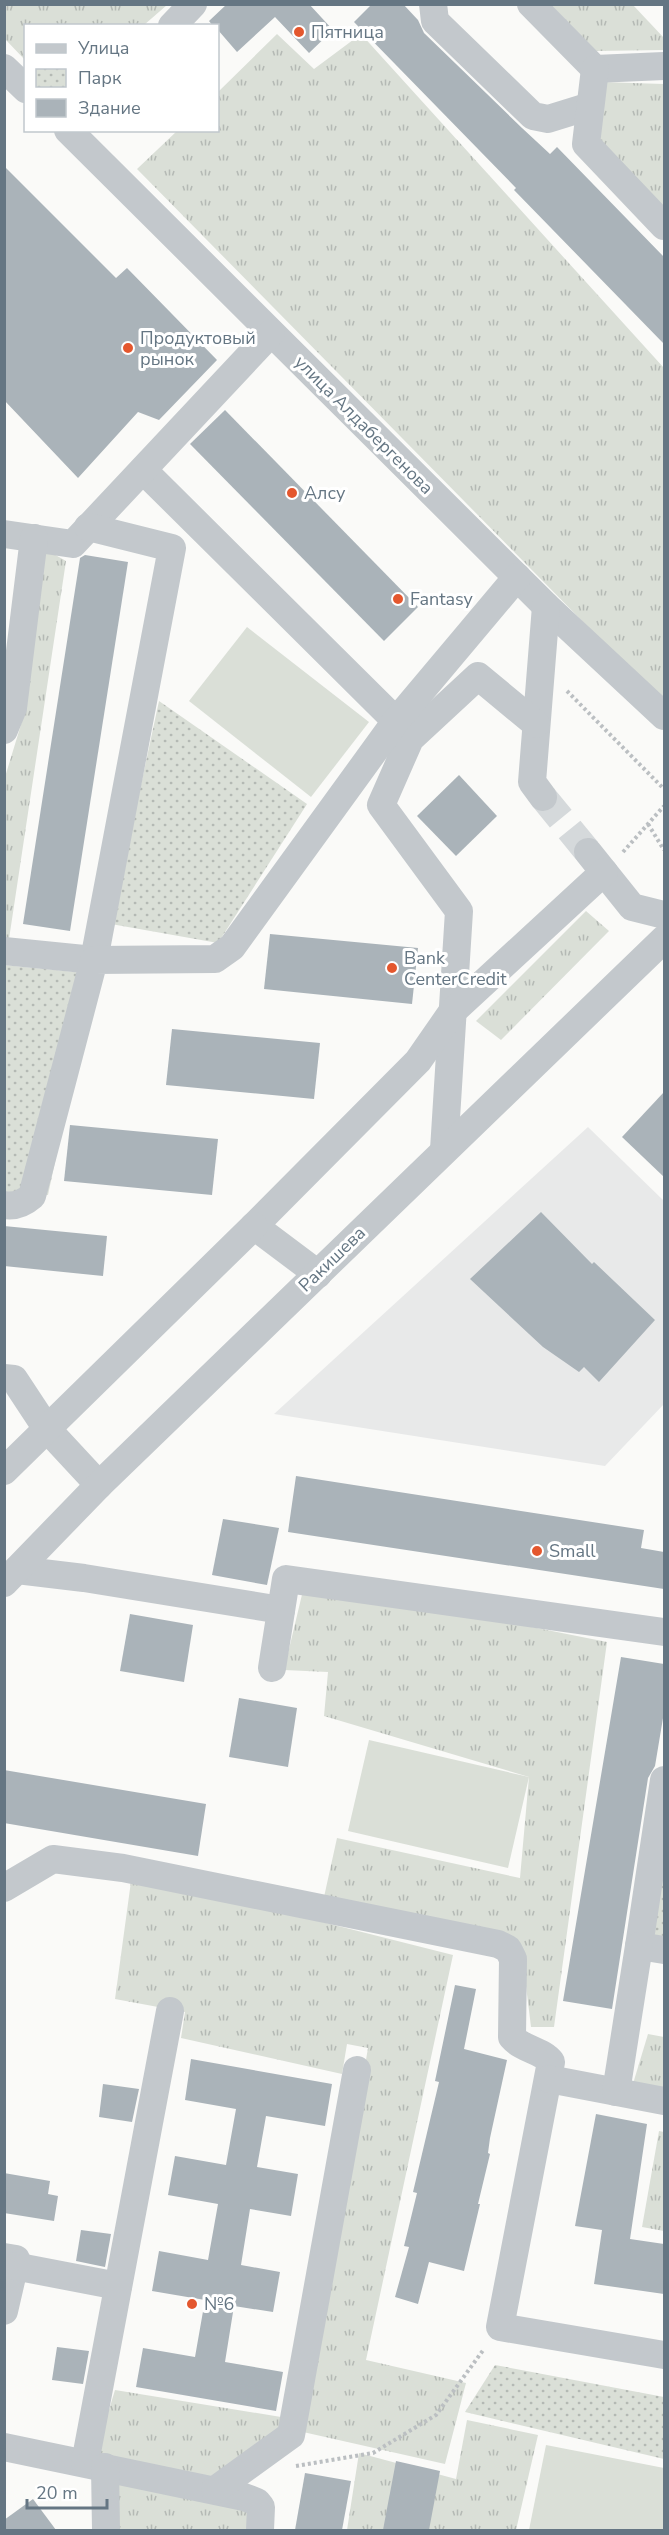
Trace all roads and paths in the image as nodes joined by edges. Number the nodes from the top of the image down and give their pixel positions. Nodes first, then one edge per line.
1 (193, 4) edge
2 (433, 4) edge
3 (531, 4) edge
4 (174, 24) edge
5 (664, 66) edge
6 (4, 68) edge
7 (595, 69) junction
8 (24, 86) edge
9 (590, 106) junction
10 (70, 132) edge
11 (664, 226) edge
12 (272, 333) junction
13 (142, 470) junction
14 (88, 527) junction
15 (4, 534) edge
16 (34, 538) junction
17 (517, 577) junction
18 (546, 606) junction
19 (541, 665) junction
20 (664, 716) edge
21 (396, 721) junction
22 (537, 724) junction
23 (4, 730) edge
24 (664, 789) edge
25 (543, 797) tunnel mouth
26 (664, 806) edge
27 (648, 824) junction
28 (664, 850) edge
29 (596, 862) junction
30 (664, 915) edge
31 (664, 939) edge
32 (4, 951) edge
33 (94, 960) junction
34 (453, 1012) junction
35 (444, 1150) junction
36 (4, 1206) edge
37 (254, 1226) junction
38 (318, 1274) junction
39 (4, 1378) edge
40 (47, 1429) junction
41 (4, 1471) edge
42 (99, 1485) junction
43 (11, 1577) edge
44 (281, 1610) junction
45 (664, 1632) edge
46 (272, 1668) dead end
47 (664, 1780) edge
48 (4, 1888) edge
49 (652, 1948) edge
50 (170, 2011) dead end
51 (357, 2070) dead end
52 (549, 2079) junction
53 (616, 2092) junction
54 (664, 2101) edge
55 (9, 2262) edge
56 (118, 2286) junction
57 (4, 2311) edge
58 (500, 2327) junction
59 (664, 2355) edge
60 (4, 2446) edge
61 (95, 2465) junction
62 (289, 2469) dead end
63 (215, 2490) junction
64 (101, 2527) edge
65 (260, 2530) edge

1 - 4 street
2 - 9 street
3 - 7 street
5 - 7 street
6 - 8 street
7 - 9 street
9 - 11 street
10 - 12 street, улица Алдабергенова
12 - 13 street
12 - 17 street, улица Алдабергенова
13 - 14 street
13 - 21 street
14 - 16 street
14 - 33 street
15 - 16 street
16 - 23 street
17 - 18 street, улица Алдабергенова
17 - 21 street
18 - 19 street
18 - 20 street, улица Алдабергенова
19 - 22 street
19 - 24 path
21 - 33 street
22 - 25 street
22 - 34 street
26 - 27 path
27 - 28 path
27 - 29 path
29 - 30 street
29 - 34 street
31 - 35 street, Ракишева
32 - 33 street
33 - 36 street
34 - 35 street
34 - 37 street
35 - 38 street, Ракишева
37 - 38 street
37 - 40 street
38 - 42 street, Ракишева
39 - 40 street
40 - 41 street
40 - 42 street
42 - 43 street, Ракишева
43 - 44 street
44 - 45 street
44 - 46 street
47 - 49 street
48 - 52 street
49 - 53 street
50 - 56 street
51 - 63 street
52 - 53 street
52 - 58 street
53 - 54 street
55 - 56 street
55 - 57 street
56 - 61 street
58 - 59 street
58 - 62 path
60 - 61 street
61 - 63 street
61 - 64 street
63 - 65 street

